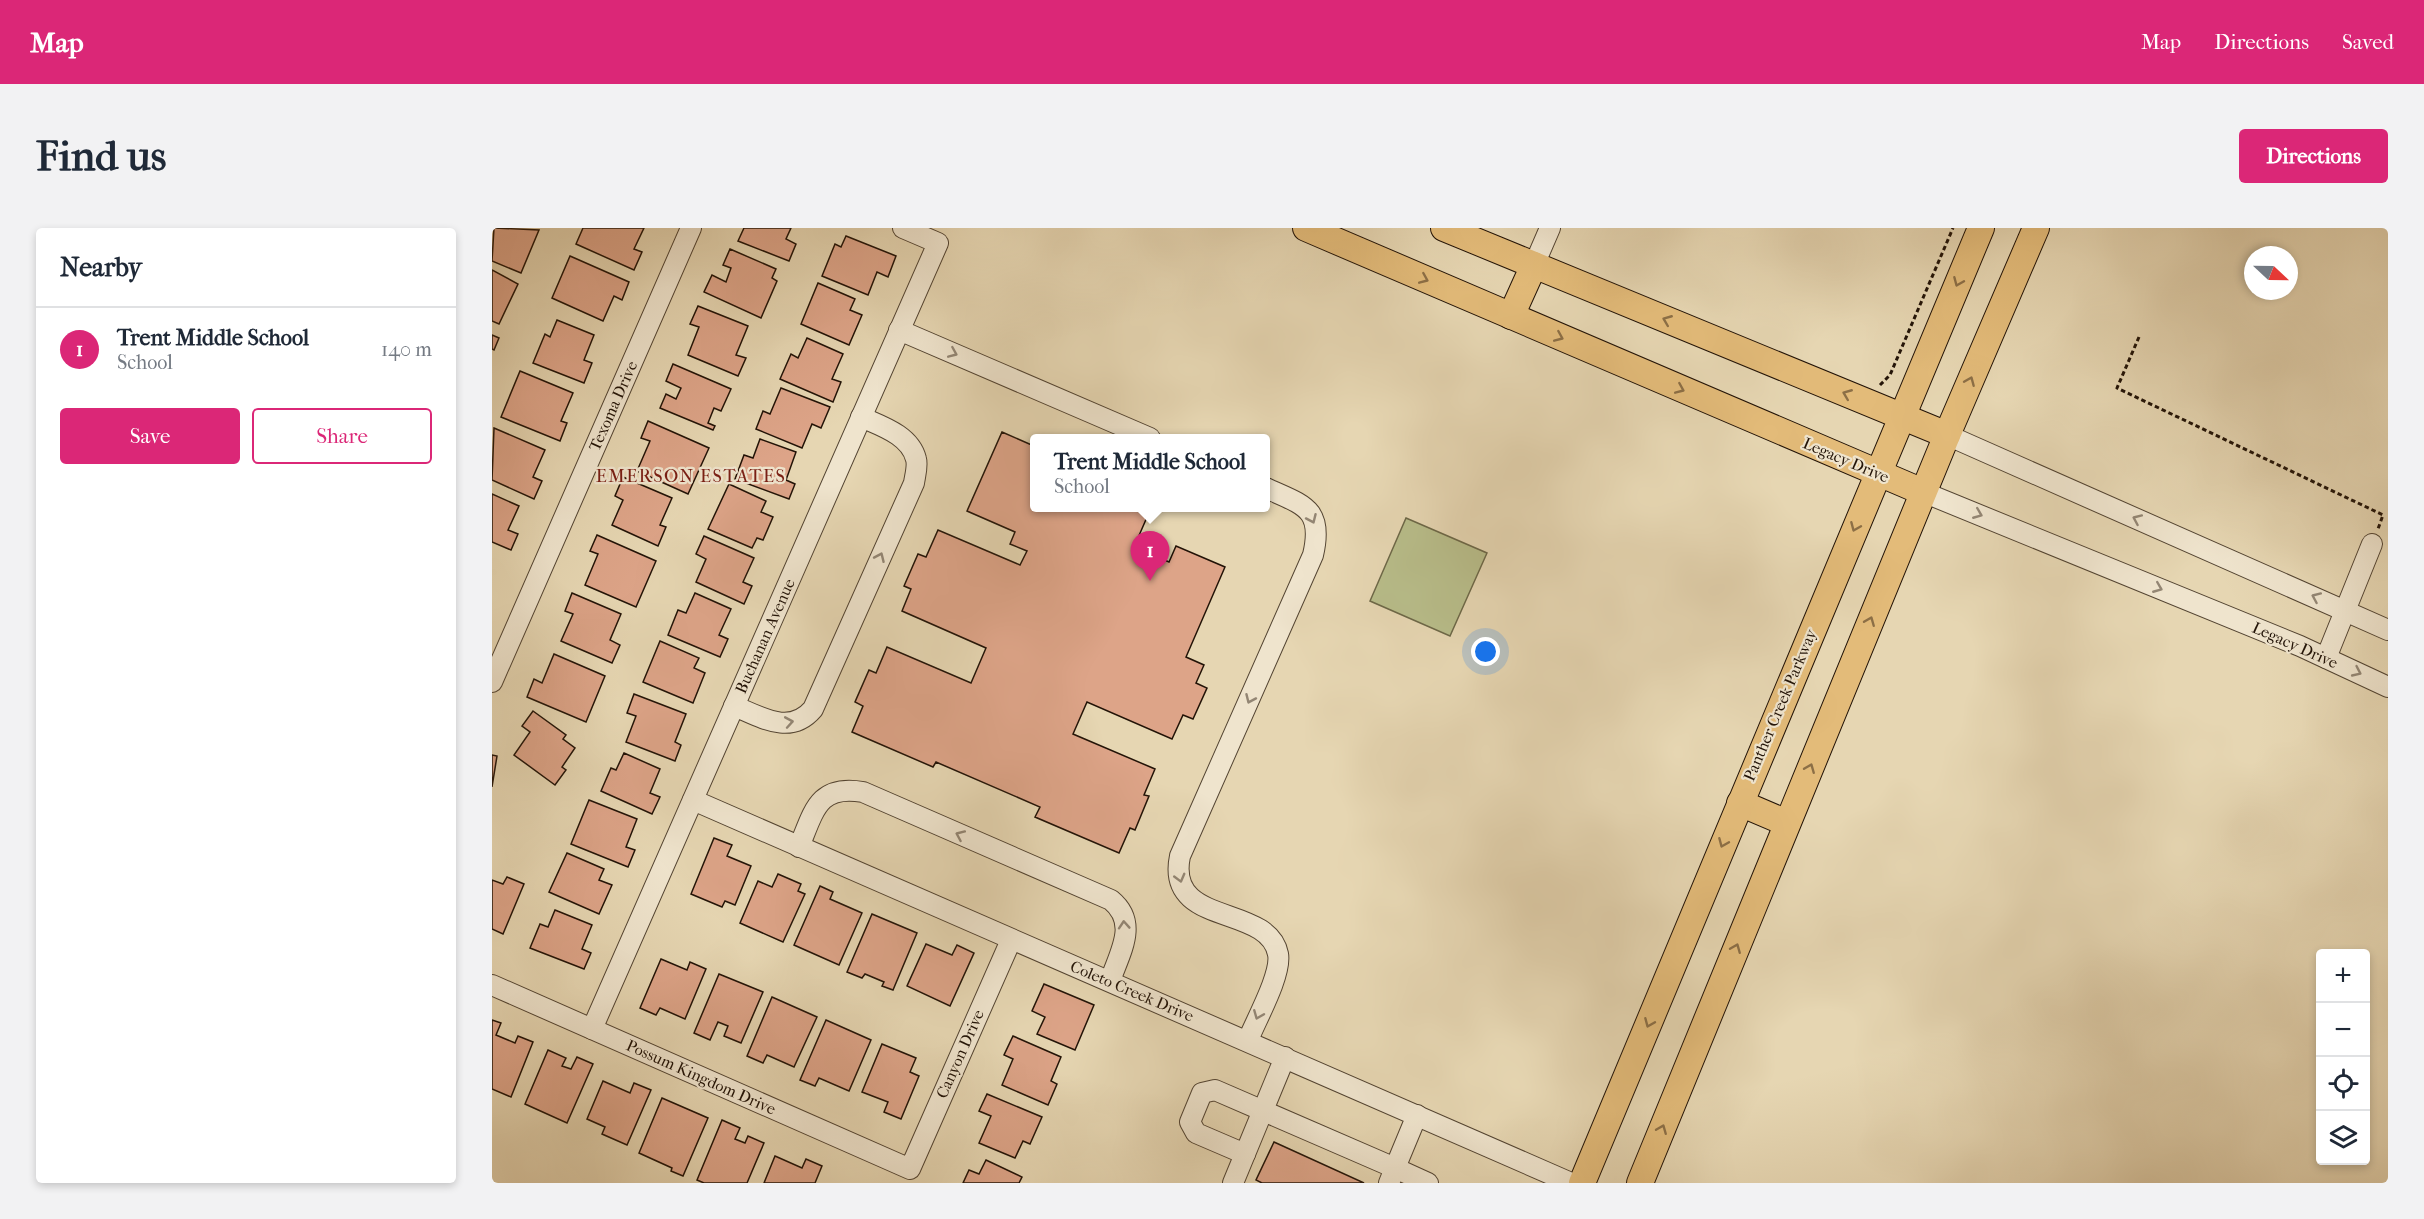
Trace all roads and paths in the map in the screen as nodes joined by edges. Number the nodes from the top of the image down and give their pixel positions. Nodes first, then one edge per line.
1 (691, 228) edge
2 (903, 228) edge
3 (1306, 228) edge
4 (1444, 228) edge
5 (1550, 228) edge
6 (1953, 228) edge
7 (1981, 228) edge
8 (2036, 228) edge
9 (1534, 265) junction
10 (1511, 316) junction
11 (899, 330) junction
12 (2139, 337) dead end
13 (1875, 388) dead end
14 (1901, 416) junction
15 (861, 417) junction
16 (1141, 434) edge
17 (1947, 435) junction
18 (1877, 473) junction
19 (1270, 490) edge
20 (1923, 492) junction
21 (2372, 544) joint
22 (2347, 612) junction
23 (2388, 630) edge
24 (2326, 658) junction
25 (492, 682) edge
26 (2388, 687) edge
27 (734, 706) junction
28 (693, 800) junction
29 (1740, 803) junction
30 (1787, 823) junction
31 (799, 847) junction
32 (1011, 940) junction
33 (1110, 981) junction
34 (492, 985) edge
35 (592, 1029) junction
36 (1248, 1041) junction
37 (1285, 1057) junction
38 (1263, 1111) junction
39 (1417, 1115) junction
40 (1245, 1154) junction
41 (910, 1169) joint
42 (1392, 1176) edge
43 (1233, 1183) edge
44 (1428, 1183) edge
45 (1571, 1183) edge
46 (1582, 1183) edge
47 (1640, 1183) edge

1 - 25 street, Texoma Drive
2 - 11 street, Buchanan Avenue
3 -> 10 main road, Legacy Drive
4 - 9 main road
5 - 9 street
6 - 13 path
7 -> 14 main road, Panther Creek Parkway
17 -> 8 main road
9 - 10 main road
14 -> 9 main road
10 -> 18 main road, Legacy Drive
11 - 15 street, Buchanan Avenue
11 -> 16 street
12 - 21 path
14 - 17 main road
14 - 18 main road, Panther Creek Parkway
15 - 27 street, Buchanan Avenue
27 -> 15 street
17 - 20 main road
22 -> 17 street
18 - 20 main road, Legacy Drive
18 -> 29 main road, Panther Creek Parkway
19 -> 36 street
20 -> 24 street, Legacy Drive
30 -> 20 main road
21 - 22 street
22 - 23 street
22 - 24 street
24 -> 26 street, Legacy Drive
27 - 28 street, Buchanan Avenue
28 - 31 street, Coleto Creek Drive
28 - 35 street, Buchanan Avenue
29 - 30 main road
29 -> 46 main road, Panther Creek Parkway
47 -> 30 main road
31 - 32 street, Coleto Creek Drive
33 -> 31 street
32 - 33 street, Coleto Creek Drive
32 - 41 street, Canyon Drive
33 - 36 street, Coleto Creek Drive
34 - 35 street, Possum Kingdom Drive
35 - 41 street, Possum Kingdom Drive
36 - 37 street, Coleto Creek Drive
37 - 38 street
37 - 39 street, Coleto Creek Drive
38 - 40 street
38 - 40 street
38 - 42 street
39 - 42 street
39 - 45 street, Coleto Creek Drive
40 - 43 street
42 - 44 street

